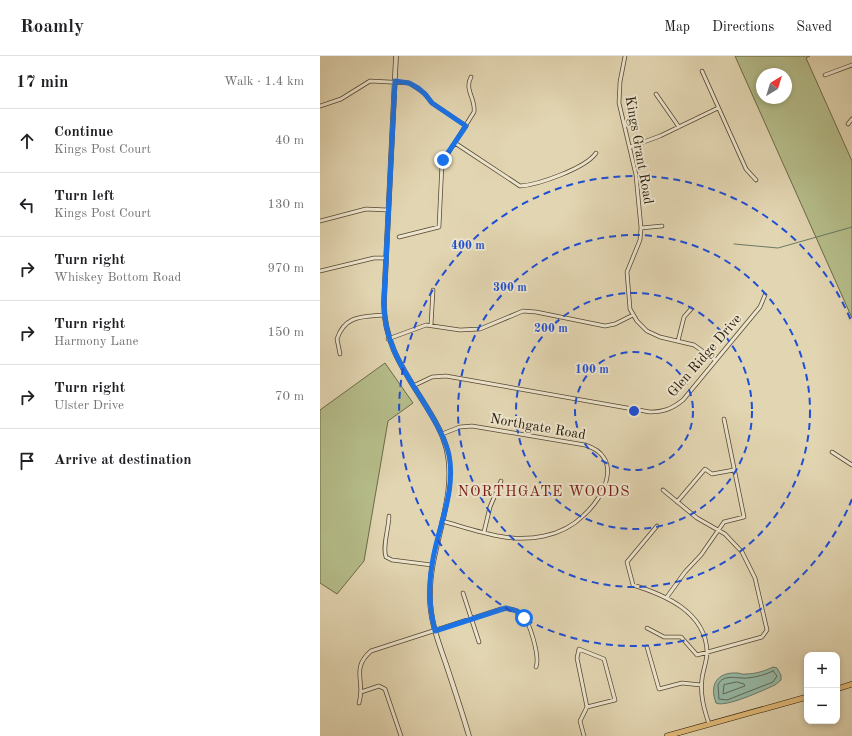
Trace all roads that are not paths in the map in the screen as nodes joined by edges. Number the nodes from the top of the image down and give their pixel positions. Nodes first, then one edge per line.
1 (396, 56) edge
2 (625, 56) edge
3 (852, 64) edge
4 (702, 71) dead end
5 (825, 75) dead end
6 (471, 77) dead end
7 (395, 81) junction
8 (656, 94) dead end
9 (320, 106) edge
10 (718, 108) junction
11 (852, 119) edge
12 (848, 124) dead end
13 (466, 126) junction
14 (679, 127) junction
15 (455, 143) junction
16 (630, 147) junction
17 (596, 153) dead end
18 (756, 180) dead end
19 (388, 210) junction
20 (320, 222) edge
21 (662, 226) dead end
22 (641, 228) junction
23 (399, 237) dead end
24 (386, 258) junction
25 (320, 271) edge
26 (433, 290) dead end
27 (765, 295) dead end
28 (691, 309) dead end
29 (384, 315) junction
30 (633, 315) junction
31 (431, 325) junction
32 (388, 339) junction
33 (678, 342) junction
34 (340, 354) dead end
35 (715, 360) junction
36 (413, 386) junction
37 (724, 419) dead end
38 (442, 434) junction
39 (832, 452) dead end
40 (852, 464) edge
41 (734, 470) junction
42 (501, 481) dead end
43 (663, 490) dead end
44 (677, 502) junction
45 (389, 516) dead end
46 (442, 521) junction
47 (657, 526) dead end
48 (718, 530) junction
49 (484, 532) junction
50 (432, 565) junction
51 (463, 593) dead end
52 (667, 597) junction
53 (472, 619) junction
54 (647, 628) dead end
55 (435, 631) junction
56 (479, 642) dead end
57 (647, 647) dead end
58 (707, 652) junction
59 (536, 668) dead end
60 (852, 684) edge
61 (701, 685) junction
62 (840, 688) edge
63 (361, 692) junction
64 (804, 698) edge
65 (359, 703) dead end
66 (587, 707) junction
67 (709, 724) junction
68 (401, 736) edge
69 (469, 736) edge
70 (584, 736) edge
71 (667, 736) edge

1 - 7 street
2 - 16 street, Kings Grant Road
3 - 5 street
4 - 10 street
6 - 13 street
7 - 9 street
7 - 13 street
7 - 19 street
8 - 14 street
10 - 14 street
10 - 18 street
11 - 12 street
13 - 15 street
14 - 16 street
15 - 17 street
15 - 23 street
16 - 22 street, Kings Grant Road
19 - 20 street
19 - 24 street
21 - 22 street
22 - 30 street, Kings Grant Road
24 - 25 street
24 - 29 street
26 - 31 street
27 - 35 street, Glen Ridge Drive
28 - 33 street
29 - 32 street
29 - 34 street
30 - 31 street
30 - 33 street, Kings Grant Road
31 - 32 street
32 - 36 street
33 - 35 street, Kings Grant Road
35 - 36 street, Glen Ridge Drive
36 - 38 street
37 - 41 street
38 - 46 street
38 - 49 street, Northgate Road
39 - 40 street
41 - 44 street
41 - 48 street
42 - 49 street
43 - 44 street
44 - 48 street
45 - 50 street
46 - 49 street, Northgate Road
46 - 50 street
47 - 52 street
48 - 52 street
48 - 58 street
50 - 55 street
51 - 53 street
52 - 58 street
53 - 55 street
53 - 56 street
53 - 59 street
54 - 58 street
55 - 63 street
55 - 69 street
57 - 61 street
58 - 61 street
60 - 62 main road
61 - 67 street
63 - 65 street
63 - 68 street
64 - 67 main road
66 - 66 street
66 - 70 street
67 - 71 main road

